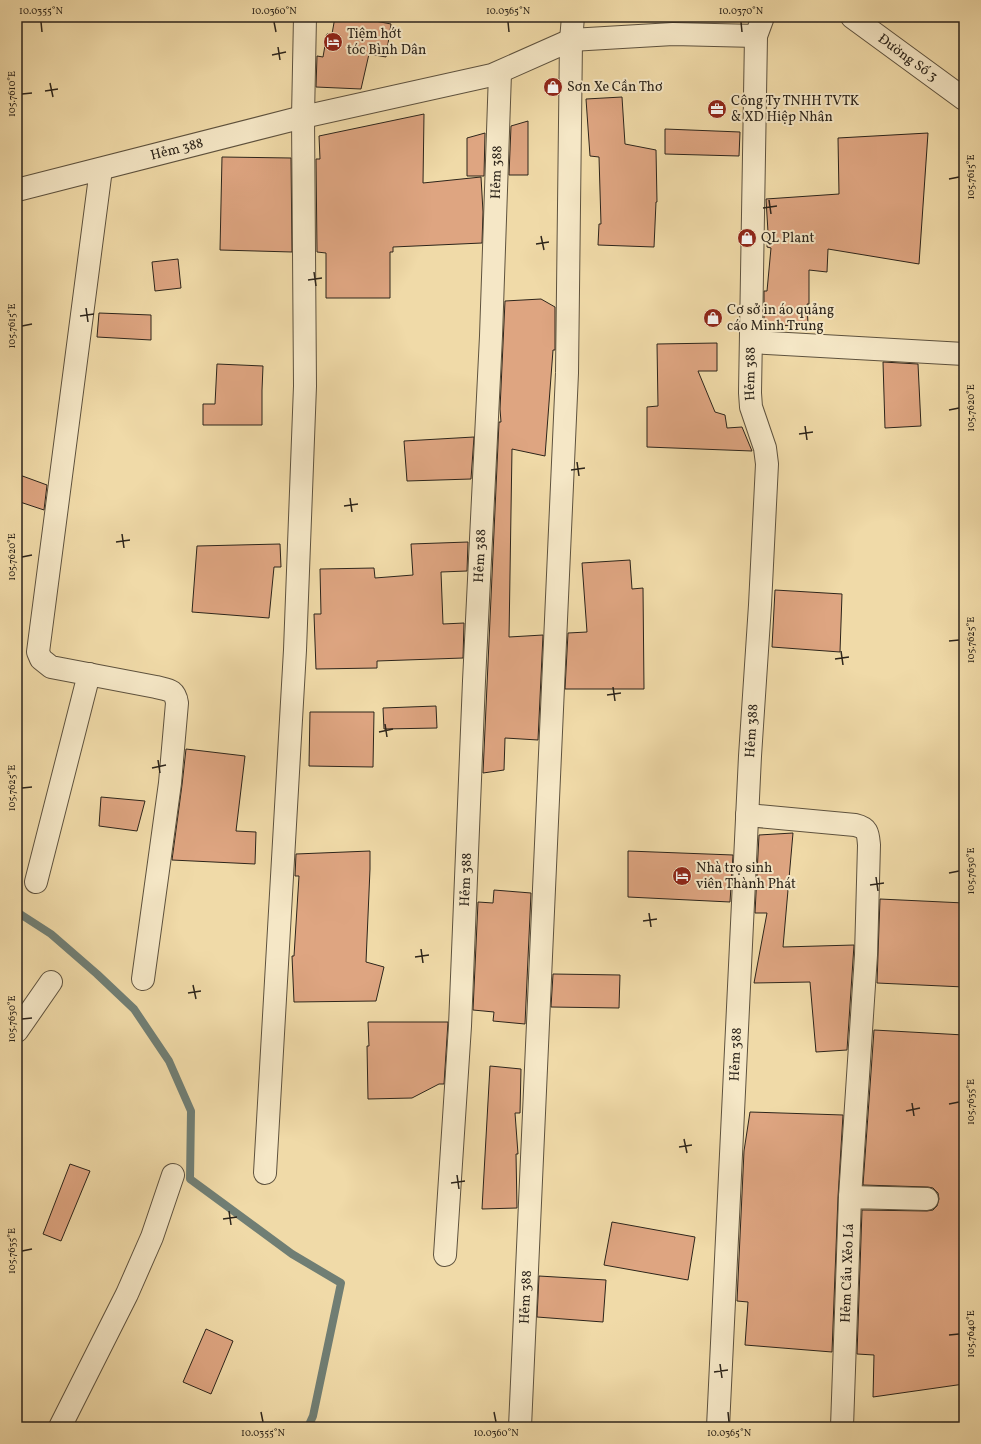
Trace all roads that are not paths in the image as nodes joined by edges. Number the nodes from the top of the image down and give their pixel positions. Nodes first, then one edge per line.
1 (305, 17) edge
2 (573, 17) edge
3 (852, 17) edge
4 (674, 25) edge
5 (760, 26) edge
6 (572, 40) junction
7 (500, 73) junction
8 (964, 99) edge
9 (303, 117) junction
10 (101, 169) junction
11 (17, 190) edge
12 (751, 342) junction
13 (964, 354) edge
14 (89, 674) junction
15 (747, 815) junction
16 (36, 882) dead end
17 (143, 979) dead end
18 (51, 982) dead end
19 (17, 1031) edge
20 (265, 1173) dead end
21 (173, 1174) dead end
22 (850, 1197) junction
23 (927, 1199) dead end
24 (445, 1255) dead end
25 (60, 1427) edge
26 (520, 1427) edge
27 (718, 1427) edge
28 (842, 1427) edge

1 - 9 street
2 - 6 street, Hẻm 388
3 - 8 street, Đường Số 3
4 - 5 street, Hẻm 388
4 - 6 street, Hẻm 388
5 - 12 street, Hẻm 388
6 - 7 street, Hẻm 388
6 - 26 street, Hẻm 388
7 - 9 street, Hẻm 388
7 - 24 street, Hẻm 388
9 - 10 street, Hẻm 388
9 - 20 street
10 - 11 street, Hẻm 388
10 - 14 street
12 - 13 street
12 - 15 street, Hẻm 388
14 - 16 street
14 - 17 street
15 - 22 street, Hẻm Cầu Xẻo Lá
15 - 27 street, Hẻm 388
18 - 19 street
21 - 25 street
22 - 23 street
22 - 28 street, Hẻm Cầu Xẻo Lá

